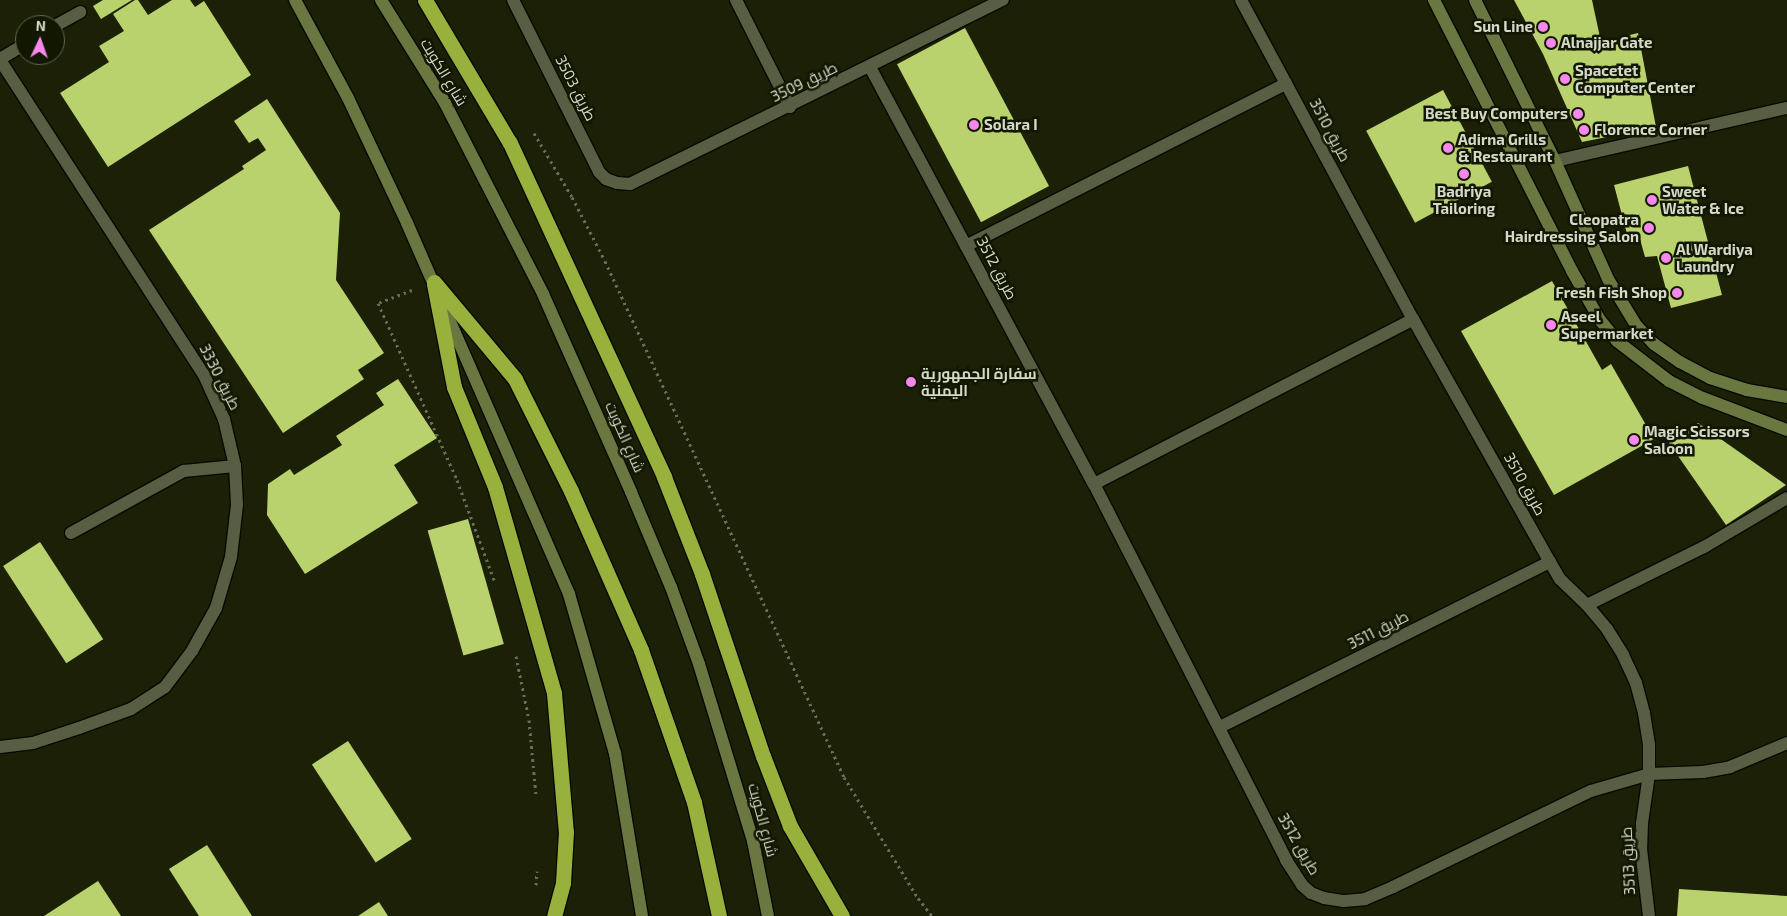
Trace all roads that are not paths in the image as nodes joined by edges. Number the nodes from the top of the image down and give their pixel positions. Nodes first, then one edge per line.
1 (295, 0) edge
2 (381, 0) edge
3 (425, 0) edge
4 (513, 0) edge
5 (736, 0) edge
6 (1003, 0) edge
7 (1241, 0) edge
8 (1434, 0) edge
9 (1475, 0) edge
10 (80, 12) dead end
11 (65, 20) edge
12 (15, 50) edge
13 (0, 60) edge
14 (870, 68) junction
15 (1286, 84) junction
16 (790, 106) junction
17 (1787, 108) edge
18 (1555, 161) junction
19 (617, 183) joint
20 (966, 246) junction
21 (434, 282) junction
22 (1414, 319) junction
23 (1654, 344) junction
24 (1638, 360) junction
25 (1787, 397) edge
26 (1787, 430) edge
27 (235, 466) junction
28 (1094, 484) junction
29 (1787, 498) edge
30 (1787, 507) edge
31 (1760, 515) junction
32 (71, 533) dead end
33 (1550, 562) junction
34 (1587, 605) junction
35 (1220, 728) junction
36 (1787, 743) edge
37 (0, 747) edge
38 (1649, 774) junction
39 (554, 916) edge
40 (642, 916) edge
41 (719, 916) edge
42 (768, 916) edge
43 (842, 916) edge
44 (1649, 916) edge

1 - 21 main road
2 - 42 main road, شارع الكويت
3 - 43 highway
4 - 19 street, طريق 3503
5 - 16 street
6 - 14 street, طريق 3509
7 - 15 street, طريق 3510
8 - 24 main road
9 - 18 main road
10 - 11 street
12 - 13 street
13 - 27 street, طريق 3330
14 - 16 street, طريق 3509
14 - 20 street, طريق 3512
15 - 20 street
15 - 22 street, طريق 3510
16 - 19 street, طريق 3509
17 - 18 street
18 - 23 main road
20 - 28 street, طريق 3512
21 - 39 highway
21 - 40 main road
21 - 41 highway
22 - 28 street
22 - 33 street, طريق 3510
23 - 24 main road
23 - 25 main road
24 - 26 main road
27 - 32 street
27 - 37 street, طريق 3330
28 - 35 street, طريق 3512
29 - 31 street
30 - 31 street
31 - 34 street
33 - 34 street, طريق 3510
33 - 35 street, طريق 3511
34 - 38 street, طريق 3510
35 - 38 street, طريق 3512
36 - 38 street
38 - 44 street, طريق 3513

